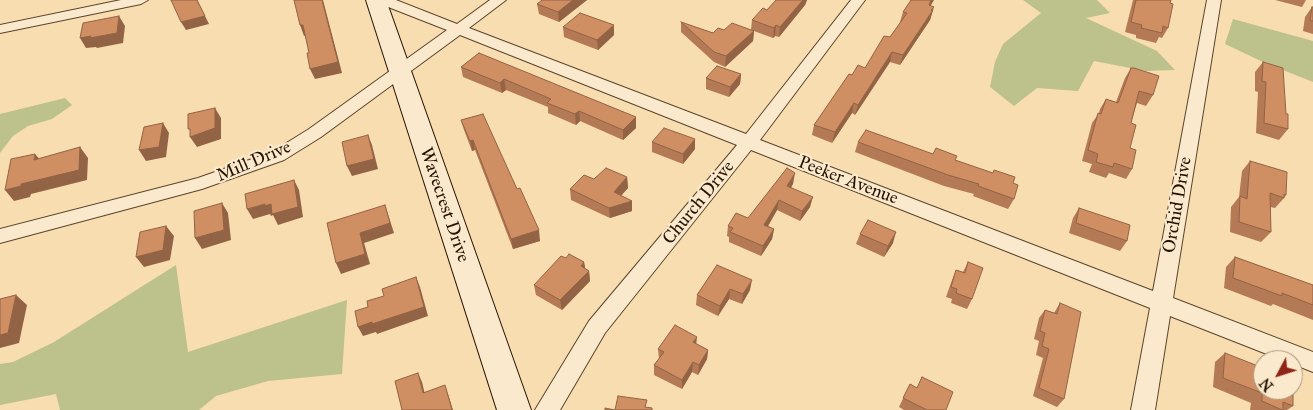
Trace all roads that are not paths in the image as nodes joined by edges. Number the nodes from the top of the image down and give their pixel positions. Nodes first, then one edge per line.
1 (141, 0) edge
2 (376, 0) edge
3 (383, 0) edge
4 (499, 0) edge
5 (858, 0) edge
6 (1214, 0) edge
7 (459, 28) junction
8 (0, 29) edge
9 (399, 73) junction
10 (748, 143) junction
11 (0, 236) edge
12 (1161, 302) junction
13 (1313, 362) edge
14 (514, 410) edge
15 (547, 410) edge
16 (1143, 410) edge

1 - 8 street
2 - 9 street, Wavecrest Drive
3 - 7 street, Peeker Avenue
4 - 7 street, Mill Drive
5 - 10 street, Church Drive
6 - 12 street, Orchid Drive
7 - 9 street, Mill Drive
7 - 10 street, Peeker Avenue
9 - 11 street, Mill Drive
9 - 14 street, Wavecrest Drive
10 - 12 street, Peeker Avenue
10 - 15 street, Church Drive
12 - 13 street, Peeker Avenue
12 - 16 street, Orchid Drive

